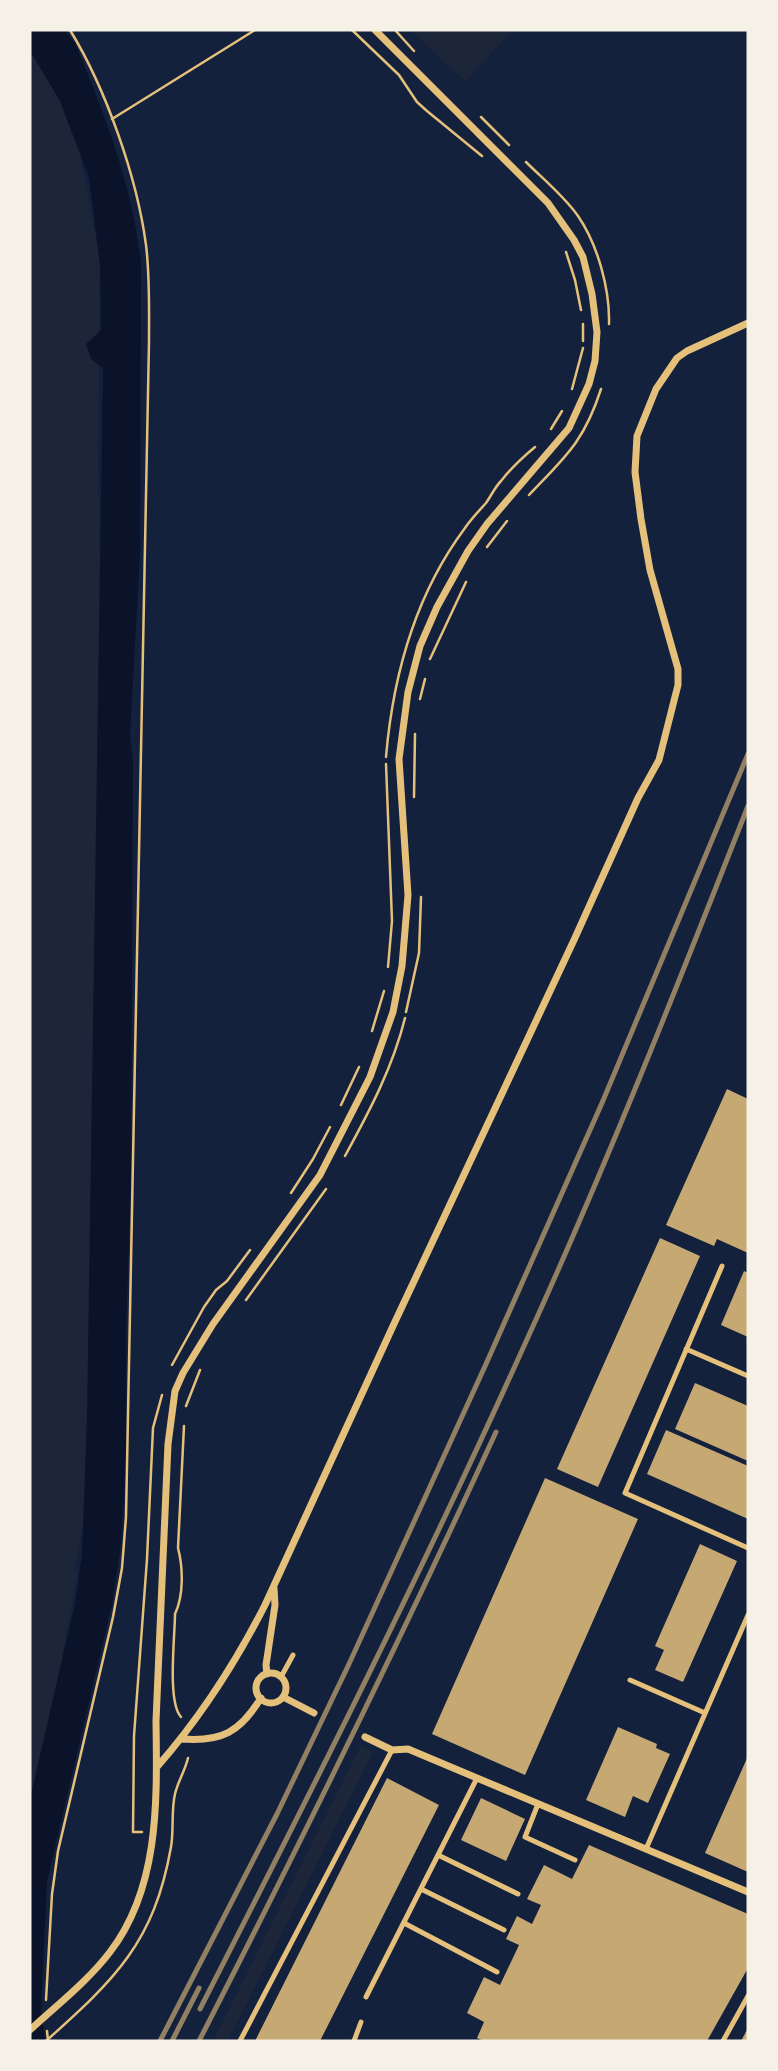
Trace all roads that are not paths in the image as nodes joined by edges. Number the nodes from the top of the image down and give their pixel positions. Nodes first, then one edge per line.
1 (375, 30) edge
2 (748, 323) edge
3 (722, 1266) dead end
4 (686, 1349) junction
5 (748, 1376) edge
6 (748, 1548) edge
7 (274, 1583) junction
8 (748, 1615) edge
9 (293, 1655) dead end
10 (267, 1674) junction
11 (281, 1677) junction
12 (630, 1680) dead end
13 (283, 1697) junction
14 (261, 1698) junction
15 (314, 1713) dead end
16 (705, 1713) junction
17 (365, 1737) dead end
18 (182, 1739) junction
19 (392, 1750) junction
20 (157, 1767) junction
21 (477, 1778) junction
22 (538, 1804) junction
23 (646, 1849) junction
24 (438, 1855) junction
25 (575, 1860) dead end
26 (421, 1889) junction
27 (748, 1892) edge
28 (518, 1894) dead end
29 (404, 1923) junction
30 (504, 1930) dead end
31 (498, 1972) dead end
32 (748, 1996) edge
33 (366, 1997) dead end
34 (361, 2022) dead end
35 (30, 2029) edge
36 (240, 2041) edge
37 (355, 2041) edge
38 (723, 2041) edge

1 - 20 street
2 - 7 street
3 - 4 lane
4 - 5 lane
4 - 6 lane
7 - 10 street
7 - 18 street
8 - 16 lane
9 - 11 lane
10 - 11 street
10 - 14 street
11 - 13 street
12 - 16 lane
13 - 14 street
13 - 15 street
14 - 18 street
16 - 23 lane
17 - 19 street
18 - 20 street
19 - 21 street
19 - 36 lane
20 - 35 street
21 - 22 street
21 - 24 lane
22 - 23 street
22 - 25 lane
23 - 27 street
24 - 26 lane
24 - 28 lane
26 - 29 lane
26 - 30 lane
29 - 31 lane
29 - 33 lane
32 - 38 lane
34 - 37 lane

